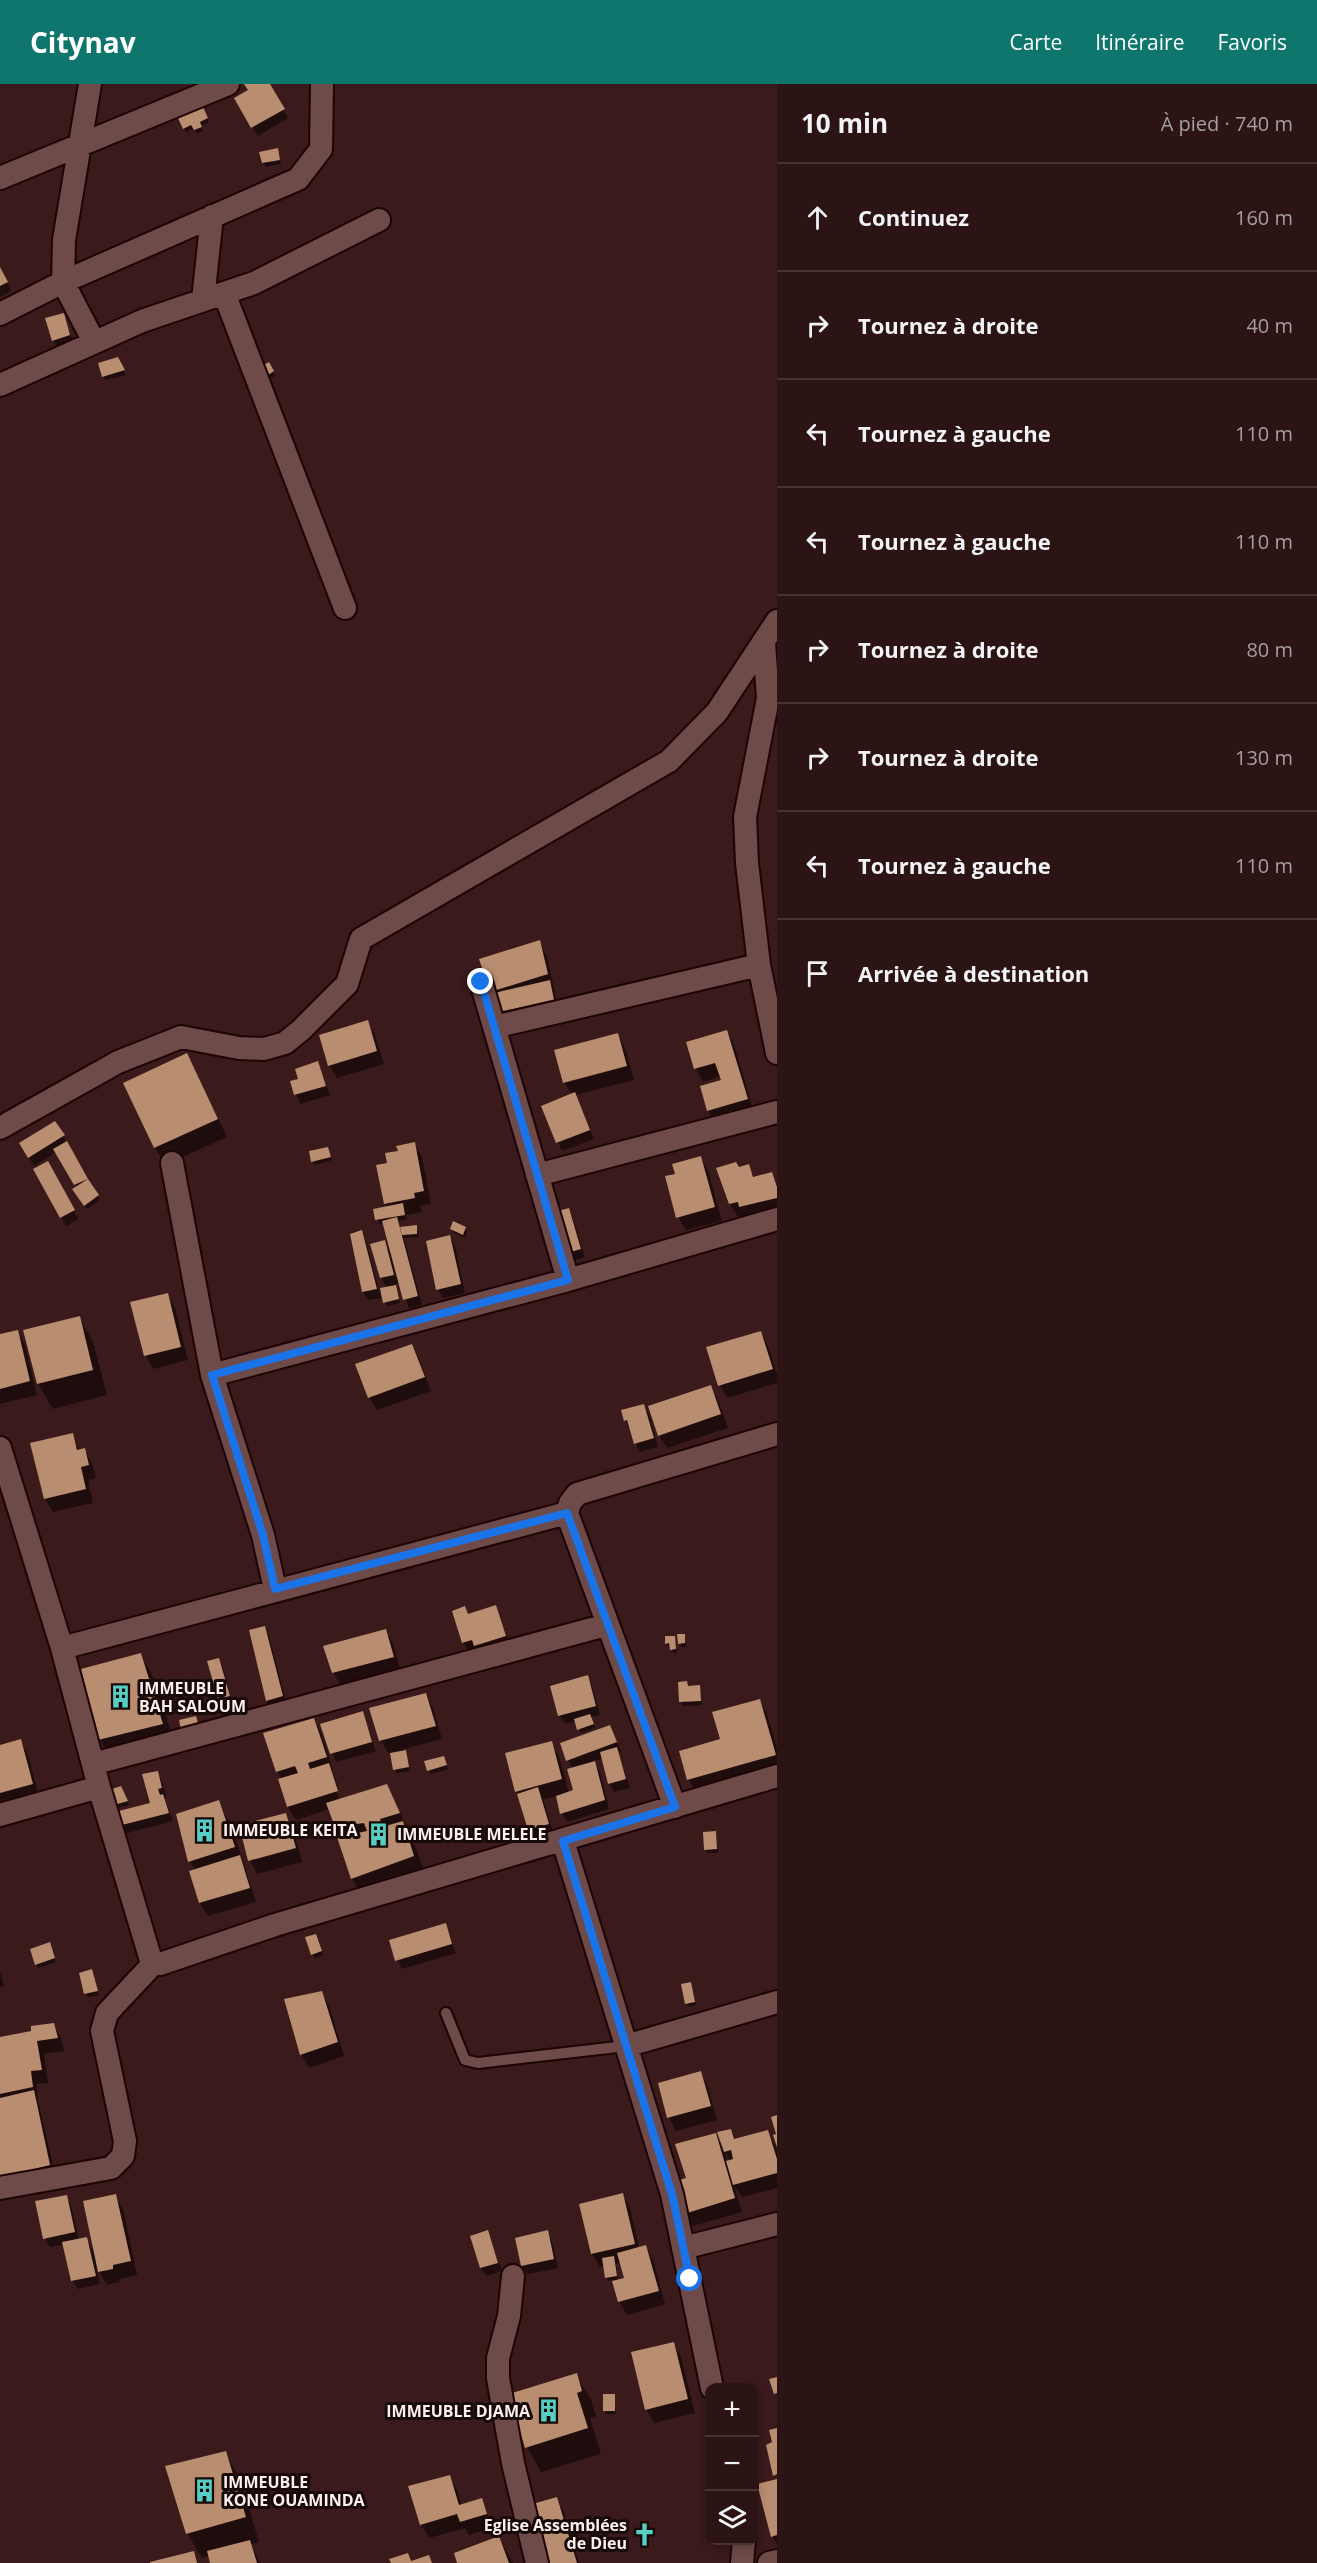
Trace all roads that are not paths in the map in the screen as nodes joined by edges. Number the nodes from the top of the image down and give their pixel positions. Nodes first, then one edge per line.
1 (90, 84) edge
2 (228, 84) edge
3 (322, 84) edge
4 (80, 144) junction
5 (0, 178) edge
6 (212, 216) junction
7 (379, 220) dead end
8 (63, 282) junction
9 (214, 297) junction
10 (0, 314) edge
11 (94, 342) junction
12 (0, 385) edge
13 (345, 608) dead end
14 (777, 621) edge
15 (764, 643) junction
16 (772, 696) edge
17 (759, 965) junction
18 (481, 982) dead end
19 (494, 1027) junction
20 (777, 1053) edge
21 (777, 1112) edge
22 (0, 1128) edge
23 (172, 1163) dead end
24 (537, 1175) junction
25 (777, 1219) edge
26 (568, 1280) junction
27 (212, 1375) junction
28 (777, 1434) edge
29 (0, 1449) edge
30 (567, 1513) junction
31 (275, 1589) junction
32 (606, 1625) junction
33 (62, 1648) junction
34 (93, 1764) junction
35 (777, 1776) edge
36 (99, 1787) junction
37 (675, 1807) junction
38 (0, 1815) edge
39 (563, 1841) junction
40 (154, 1963) junction
41 (777, 2002) edge
42 (446, 2013) dead end
43 (626, 2046) junction
44 (0, 2188) edge
45 (777, 2224) edge
46 (683, 2248) junction
47 (513, 2276) dead end
48 (711, 2383) edge
49 (744, 2545) edge
50 (777, 2561) edge
51 (537, 2563) edge
52 (742, 2563) edge
53 (769, 2563) edge

1 - 4 street
2 - 4 street
3 - 6 street
4 - 5 street
4 - 8 street
6 - 8 street
6 - 9 street
7 - 9 street
8 - 10 street
8 - 11 street
9 - 11 street
9 - 13 street
11 - 12 street
14 - 15 street
15 - 16 street
15 - 22 street
16 - 17 street
17 - 19 street
17 - 20 street
18 - 19 street
19 - 24 street
21 - 24 street
23 - 27 street
24 - 26 street
25 - 26 street
26 - 27 street
27 - 31 street
28 - 30 street
29 - 33 street
30 - 31 street
30 - 32 street
31 - 33 street
32 - 34 street
32 - 37 street
33 - 34 street
34 - 36 street
35 - 37 street
36 - 38 street
36 - 40 street
37 - 39 street
39 - 40 street
39 - 43 street
40 - 44 street
41 - 43 street
42 - 43 lane
43 - 46 street
45 - 46 street
46 - 48 street
47 - 51 street
49 - 52 street
50 - 53 street

